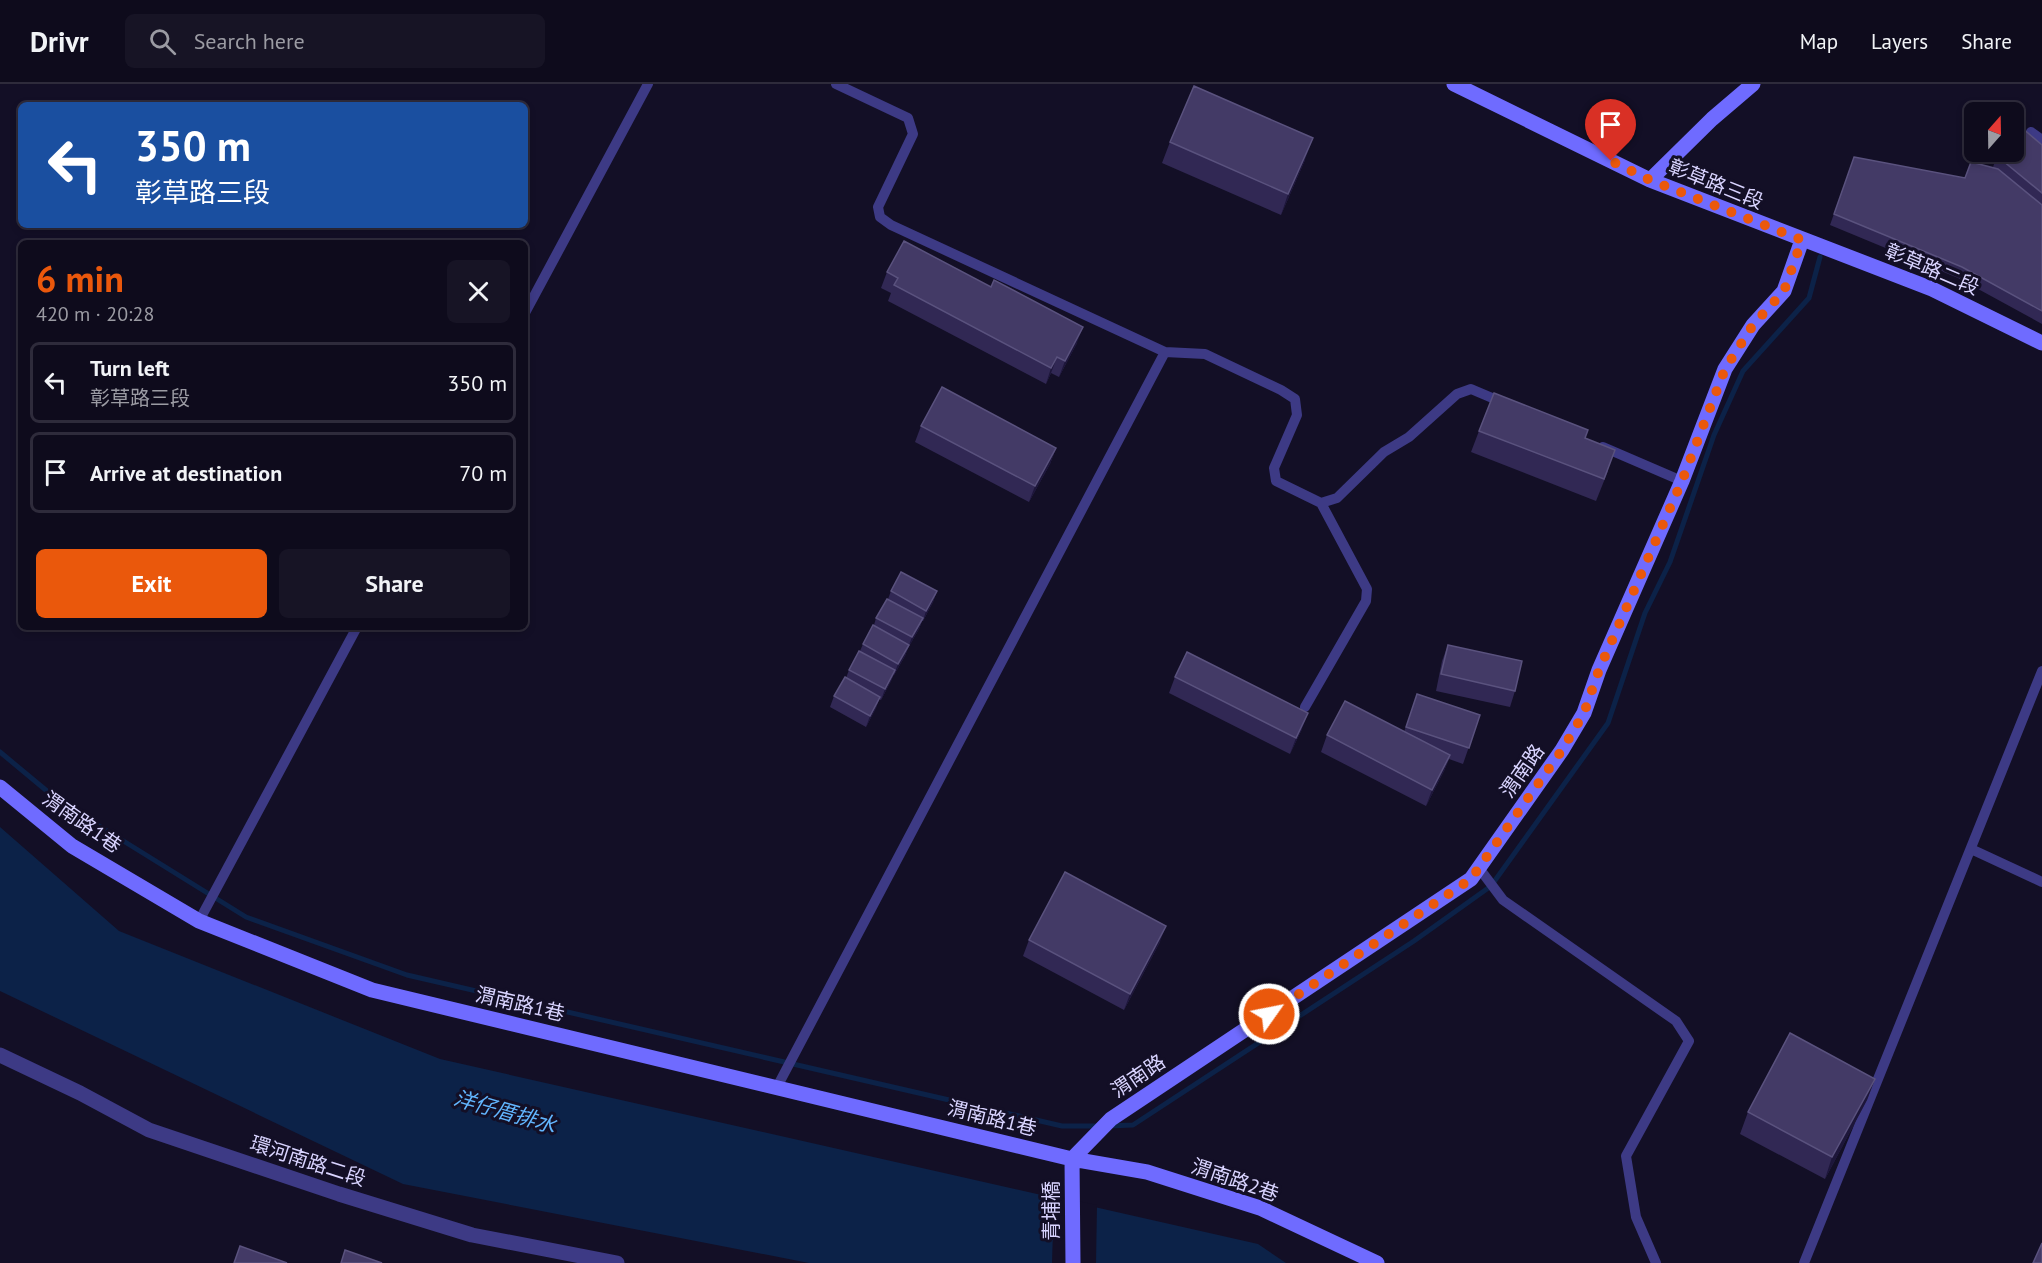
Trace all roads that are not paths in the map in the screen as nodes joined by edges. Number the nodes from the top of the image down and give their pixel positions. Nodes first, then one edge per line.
1 (648, 84) edge
2 (836, 84) edge
3 (1454, 84) edge
4 (1753, 84) edge
5 (2031, 132) edge
6 (2042, 140) edge
7 (1650, 180) junction
8 (1802, 240) junction
9 (528, 307) edge
10 (2042, 343) edge
11 (1165, 352) junction
12 (1513, 408) edge
13 (1598, 444) edge
14 (1682, 481) junction
15 (1321, 503) junction
16 (355, 630) edge
17 (2042, 671) edge
18 (1305, 707) dead end
19 (0, 787) edge
20 (1971, 849) junction
21 (1479, 868) junction
22 (2042, 882) edge
23 (199, 921) junction
24 (0, 1055) edge
25 (777, 1087) junction
26 (1072, 1159) junction
27 (617, 1263) edge
28 (1072, 1263) edge
29 (1377, 1263) edge
30 (1656, 1263) edge
31 (1804, 1263) edge

1 - 9 lane
2 - 11 lane
3 - 7 street, 彰草路三段
4 - 7 street
5 - 6 lane
7 - 8 street, 彰草路三段
8 - 10 street, 彰草路二段
8 - 14 street, 渭南路
11 - 15 lane
11 - 25 lane
12 - 15 lane
13 - 14 lane
14 - 21 street, 渭南路
15 - 18 lane
16 - 23 lane
17 - 20 lane
19 - 23 street, 渭南路1巷
20 - 22 lane
20 - 31 lane
21 - 26 street, 渭南路
21 - 30 lane
23 - 25 street, 渭南路1巷
24 - 27 street, 環河南路二段
25 - 26 street, 渭南路1巷
26 - 28 street, 青埔橋
26 - 29 street, 渭南路2巷

